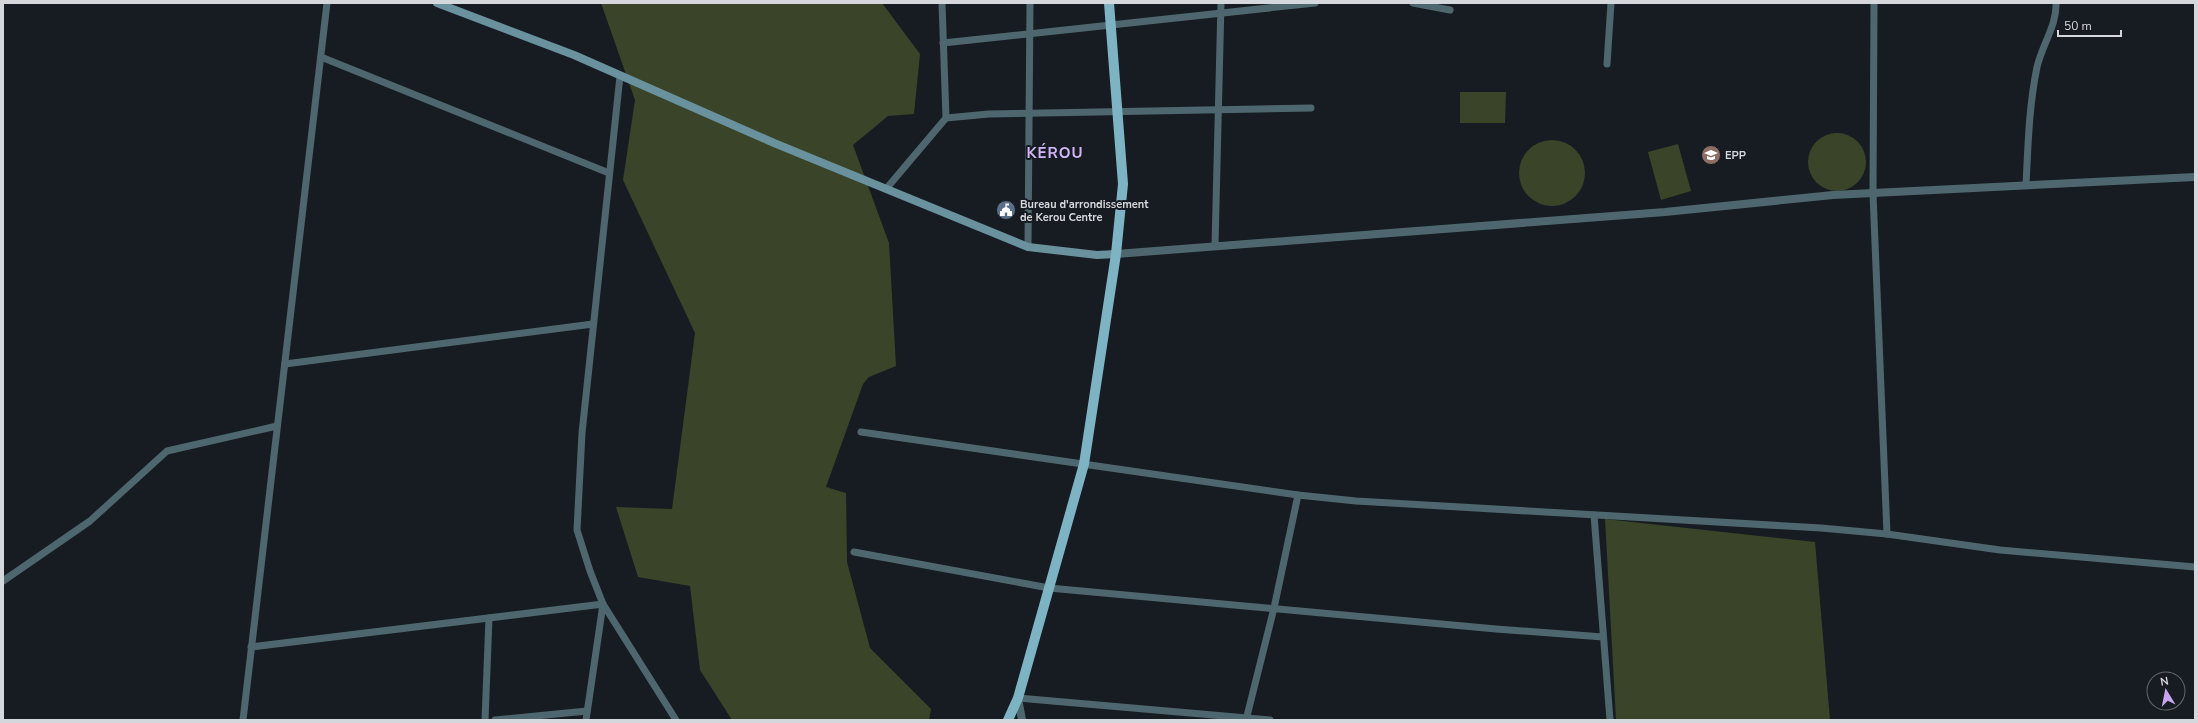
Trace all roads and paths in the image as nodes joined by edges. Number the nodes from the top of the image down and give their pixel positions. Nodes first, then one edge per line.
1 (327, 3) edge
2 (437, 3) edge
3 (942, 3) edge
4 (1030, 3) edge
5 (1109, 3) edge
6 (1221, 3) edge
7 (1315, 3) edge
8 (1413, 3) edge
9 (1611, 3) edge
10 (1874, 3) edge
11 (2056, 3) edge
12 (1450, 10) dead end
13 (1221, 13) junction
14 (1110, 24) junction
15 (1030, 33) junction
16 (943, 43) junction
17 (321, 57) junction
18 (1607, 64) dead end
19 (620, 76) junction
20 (1310, 108) dead end
21 (1218, 110) junction
22 (1116, 112) junction
23 (1029, 113) junction
24 (946, 118) junction
25 (609, 173) junction
26 (2195, 177) edge
27 (2026, 185) junction
28 (886, 189) junction
29 (1873, 194) junction
30 (1215, 245) junction
31 (1028, 247) junction
32 (1116, 254) junction
33 (593, 324) junction
34 (285, 364) junction
35 (278, 426) junction
36 (861, 432) dead end
37 (1084, 464) junction
38 (1298, 495) junction
39 (1594, 515) junction
40 (1887, 534) junction
41 (854, 552) dead end
42 (2195, 567) edge
43 (3, 581) edge
44 (1049, 588) junction
45 (603, 604) junction
46 (1274, 608) junction
47 (489, 618) junction
48 (1603, 638) junction
49 (251, 647) junction
50 (1018, 698) junction
51 (587, 711) junction
52 (1246, 719) edge
53 (243, 720) edge
54 (485, 720) edge
55 (495, 720) edge
56 (586, 720) edge
57 (676, 720) edge
58 (1008, 720) edge
59 (1022, 720) edge
60 (1270, 720) edge
61 (1610, 720) edge

1 - 17 street
2 - 19 main road
3 - 16 street
4 - 15 street
5 - 14 main road
6 - 13 street
7 - 13 street
8 - 12 street
9 - 18 street
10 - 29 street
11 - 27 street
13 - 14 street
13 - 21 street
14 - 15 street
14 - 22 main road
15 - 16 street
15 - 23 street
16 - 24 street
17 - 25 street
17 - 34 street
19 - 25 street
19 - 28 main road
20 - 21 street
21 - 22 street
21 - 30 street
22 - 23 street
22 - 32 main road
23 - 24 street
23 - 31 street
24 - 28 street
25 - 33 street
26 - 27 street
27 - 29 street
28 - 31 main road
29 - 30 street
29 - 40 street
30 - 32 street
31 - 32 main road
32 - 37 main road
33 - 34 street
33 - 45 street
34 - 35 street
35 - 43 street
35 - 49 street
36 - 37 street
37 - 38 street
37 - 44 main road
38 - 39 street
38 - 46 street
39 - 40 street
39 - 48 street
40 - 42 street
41 - 44 street
44 - 46 street
44 - 50 main road
45 - 47 street
45 - 51 street
45 - 57 street
46 - 48 street
46 - 52 street
47 - 49 street
47 - 54 street
48 - 61 street
49 - 53 street
50 - 52 street
50 - 58 main road
50 - 59 street
51 - 55 street
51 - 56 street
52 - 60 street

